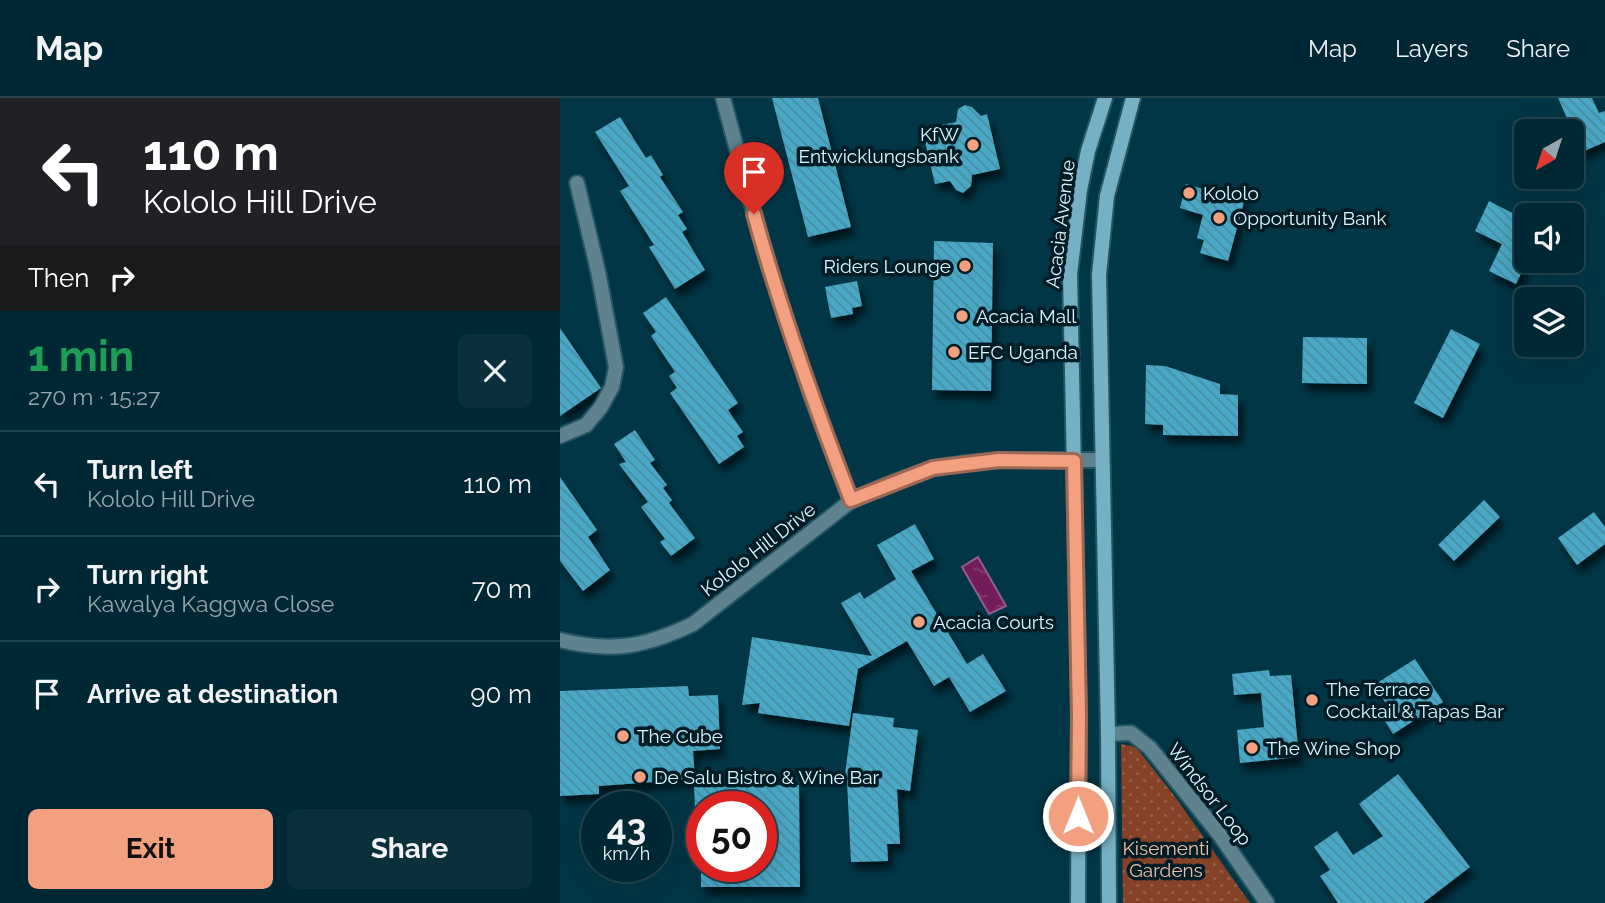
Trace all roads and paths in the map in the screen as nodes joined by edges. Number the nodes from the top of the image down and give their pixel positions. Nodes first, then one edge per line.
1 (723, 98) edge
2 (1105, 98) edge
3 (1133, 98) edge
4 (577, 183) dead end
5 (560, 436) edge
6 (1102, 460) junction
7 (1074, 461) junction
8 (851, 500) junction
9 (560, 640) edge
10 (1108, 734) junction
11 (1078, 903) edge
12 (1109, 903) edge
13 (1267, 903) edge

1 - 8 street
2 - 7 main road, Acacia Avenue
3 - 6 main road
4 - 5 street
6 - 7 street, Kololo Hill Drive
6 - 10 main road
7 - 8 street, Kololo Hill Drive
7 - 11 main road, Acacia Avenue
8 - 9 street, Kololo Hill Drive
10 - 12 main road
10 - 13 street, Windsor Loop

